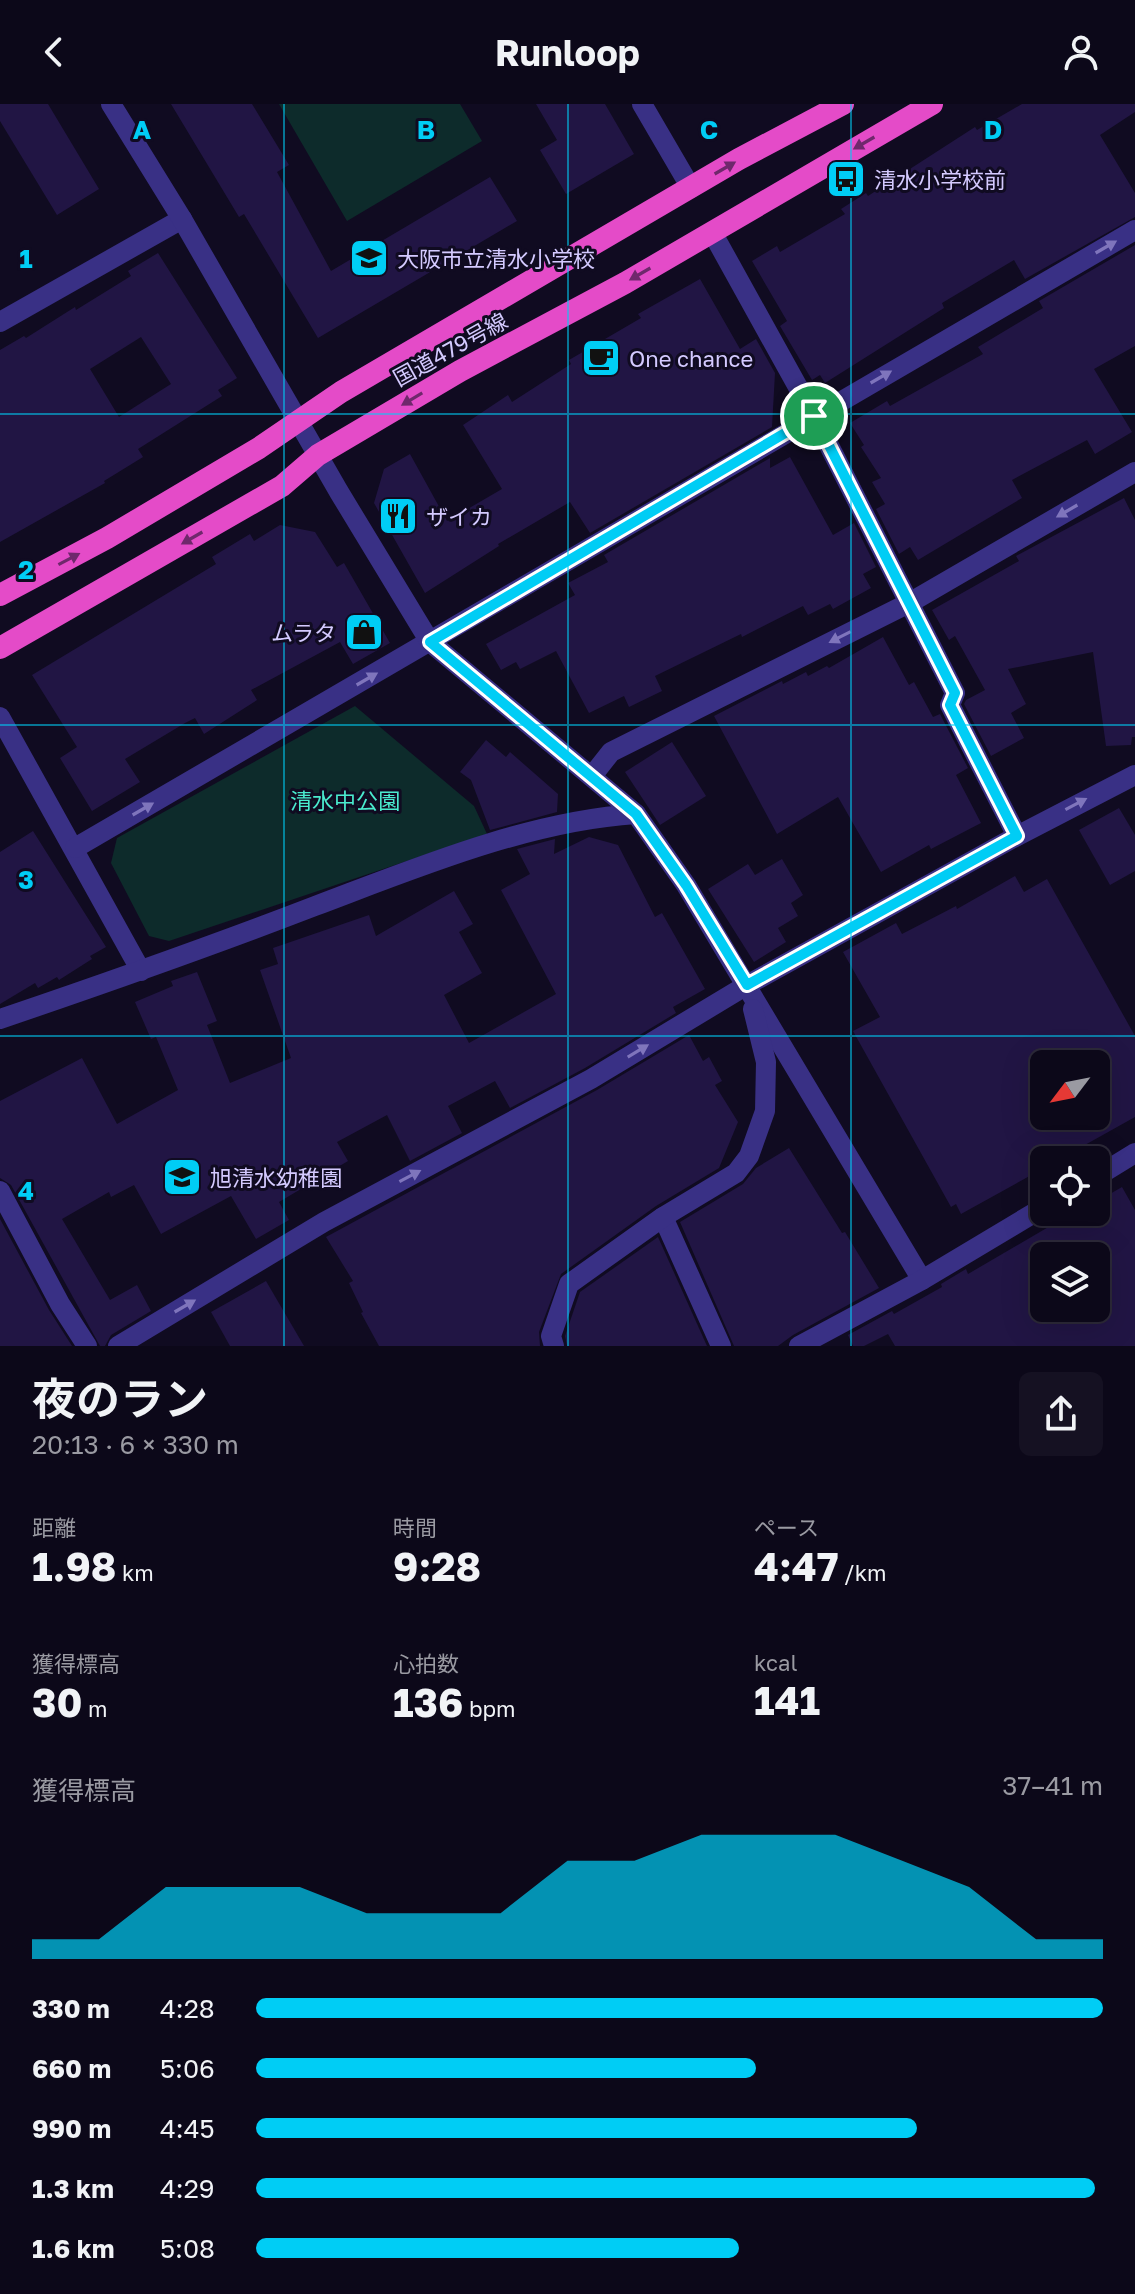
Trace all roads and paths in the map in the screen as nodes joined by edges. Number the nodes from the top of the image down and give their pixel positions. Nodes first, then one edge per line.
1 (111, 104) edge
2 (642, 104) edge
3 (843, 104) edge
4 (932, 104) edge
5 (691, 188) junction
6 (182, 219) junction
7 (1135, 230) edge
8 (712, 232) junction
9 (0, 322) edge
10 (814, 416) junction
11 (299, 421) junction
12 (318, 455) junction
13 (1135, 472) edge
14 (0, 595) edge
15 (911, 602) junction
16 (430, 642) junction
17 (0, 648) edge
18 (0, 717) edge
19 (1135, 775) edge
20 (592, 776) junction
21 (636, 814) junction
22 (1017, 836) junction
23 (75, 848) junction
24 (141, 971) junction
25 (747, 985) junction
26 (0, 1019) edge
27 (1135, 1153) edge
28 (1110, 1168) edge
29 (0, 1191) edge
30 (1030, 1215) edge
31 (663, 1217) junction
32 (922, 1280) junction
33 (87, 1346) edge
34 (118, 1346) edge
35 (554, 1346) edge
36 (721, 1346) edge
37 (799, 1346) edge

1 - 6 street
2 - 5 street
5 -> 3 highway, 国道479号線
4 -> 8 highway, 国道479号線
5 - 11 highway, 国道479号線
6 - 9 street
6 - 11 street
10 -> 7 street
8 - 10 street
8 -> 12 highway, 国道479号線
10 - 15 street
10 - 16 street
11 - 12 street
14 -> 11 highway, 国道479号線
12 - 16 street
12 -> 17 highway, 国道479号線
13 -> 15 street
15 -> 20 street
15 - 22 street
16 - 20 street
23 -> 16 street
18 - 23 street
22 -> 19 street
20 - 21 street
21 - 24 street
21 - 25 street
22 - 25 street
23 - 24 street
24 - 26 street
25 - 31 street
25 - 32 street
34 -> 25 street
27 - 28 street
29 - 33 street
30 - 32 street
31 - 35 street
31 - 36 street
32 - 37 street

